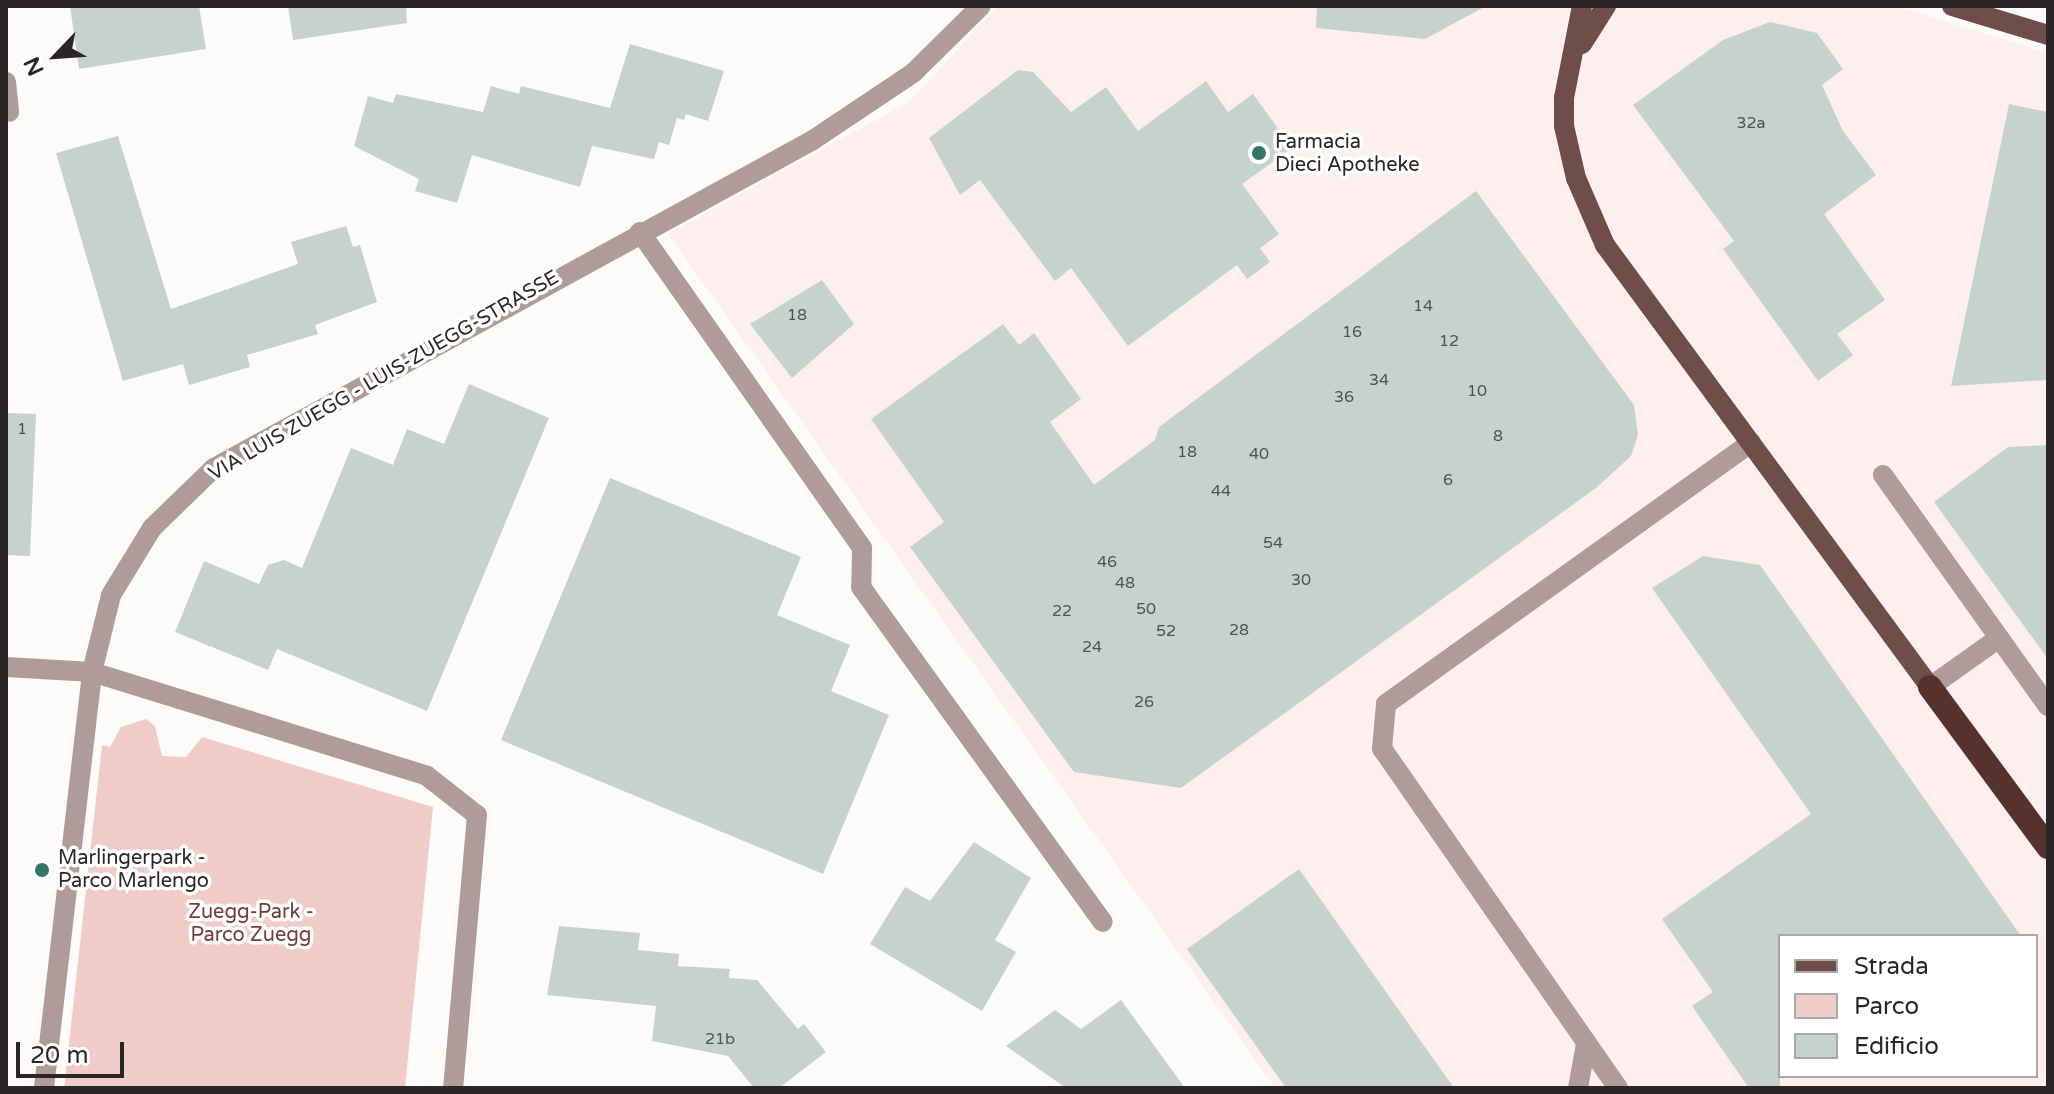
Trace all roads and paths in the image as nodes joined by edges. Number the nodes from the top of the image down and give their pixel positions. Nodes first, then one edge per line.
1 (981, 6) edge
2 (1582, 6) edge
3 (1606, 6) edge
4 (1952, 6) edge
5 (2048, 35) edge
6 (1574, 63) junction
7 (6, 82) edge
8 (9, 112) dead end
9 (640, 232) junction
10 (1751, 443) junction
11 (1883, 475) dead end
12 (1999, 638) junction
13 (6, 667) edge
14 (92, 672) junction
15 (1930, 687) junction
16 (2048, 706) edge
17 (2048, 847) edge
18 (1103, 922) dead end
19 (1586, 1044) junction
20 (44, 1088) edge
21 (453, 1088) edge
22 (1578, 1088) edge
23 (1618, 1088) edge

1 - 9 street, VIA LUIS ZUEGG - LUIS-ZUEGG-STRASSE
2 - 6 main road
3 - 6 main road
4 - 5 main road
6 - 10 main road
7 - 8 street
9 - 14 street, VIA LUIS ZUEGG - LUIS-ZUEGG-STRASSE
9 - 18 street
10 - 15 main road
10 - 19 street
11 - 12 street
12 - 15 street
12 - 16 street
13 - 14 street
14 - 20 street, VIA LUIS ZUEGG - LUIS-ZUEGG-STRASSE
14 - 21 street
15 - 17 highway
19 - 22 street
19 - 23 street

